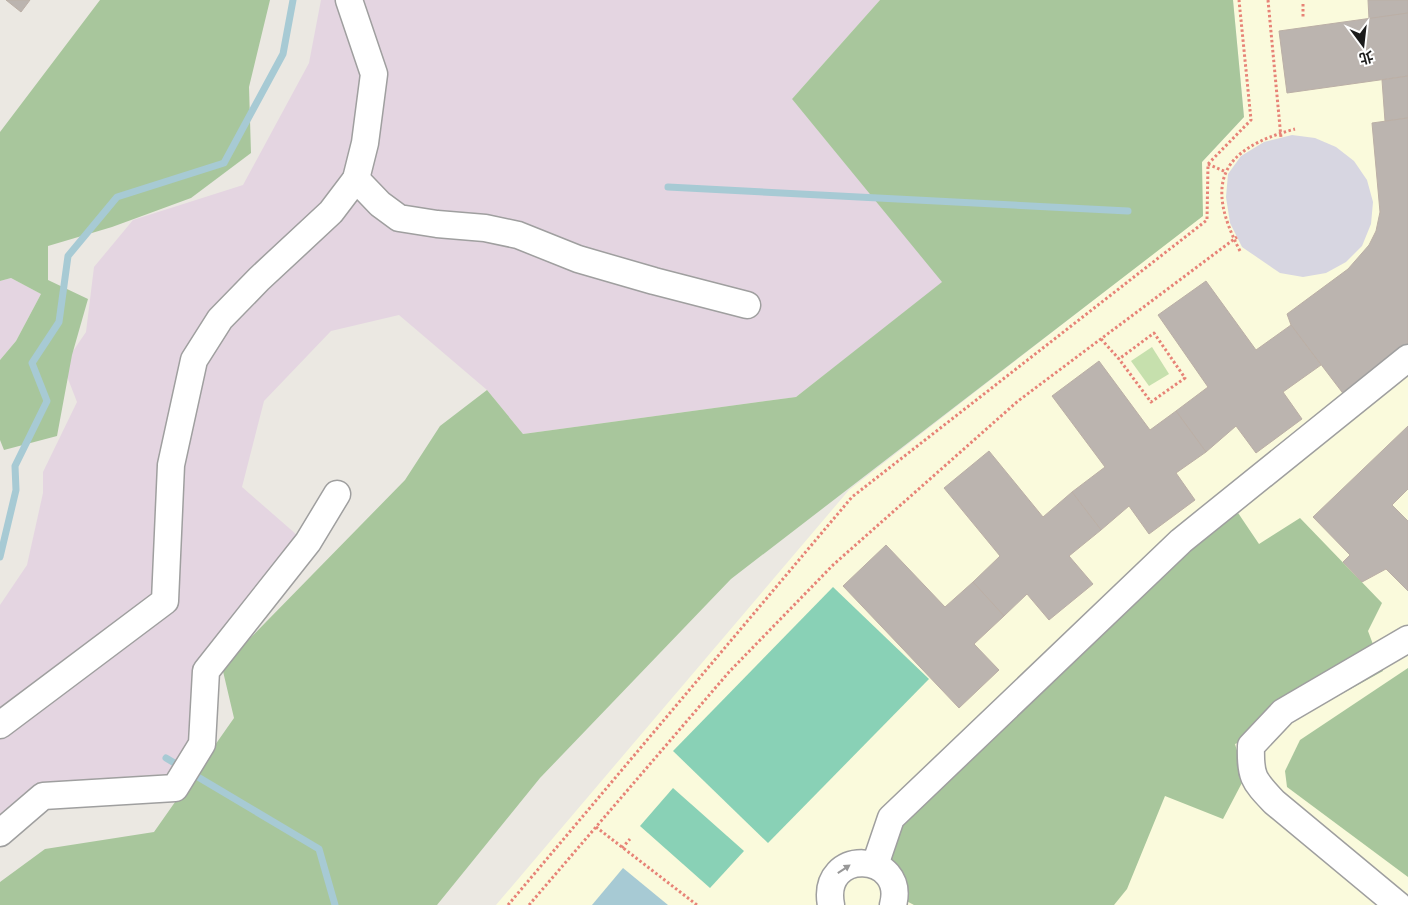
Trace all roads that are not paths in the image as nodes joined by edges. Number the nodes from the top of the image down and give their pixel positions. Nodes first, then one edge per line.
1 (349, 0) edge
2 (356, 179) junction
3 (747, 305) dead end
4 (1408, 358) edge
5 (336, 494) dead end
6 (1408, 639) edge
7 (0, 725) edge
8 (0, 833) edge
9 (875, 865) junction
10 (831, 905) edge
11 (893, 905) edge
12 (1398, 905) edge

1 - 2 lane
2 - 3 lane
2 - 7 lane
4 - 9 lane
5 - 8 lane
6 - 12 lane
10 -> 9 lane
9 - 11 lane

